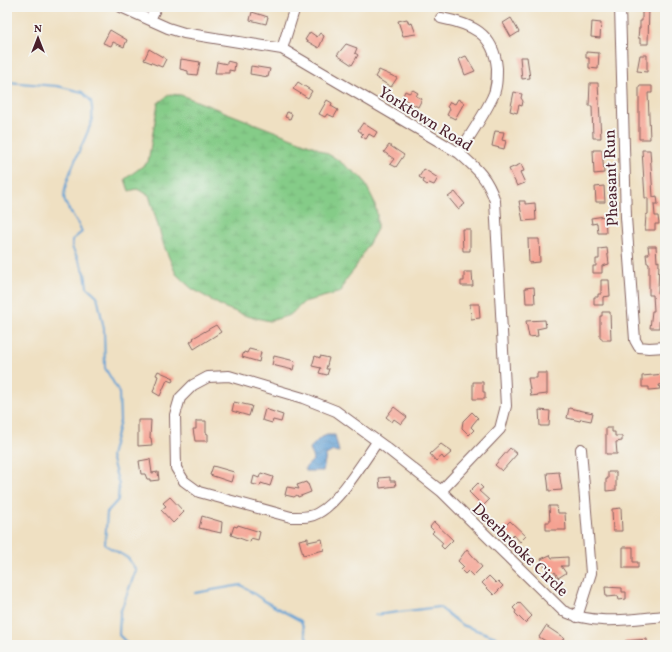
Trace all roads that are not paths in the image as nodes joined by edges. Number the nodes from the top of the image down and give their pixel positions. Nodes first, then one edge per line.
1 (121, 7) edge
2 (156, 7) edge
3 (295, 7) edge
4 (620, 7) edge
5 (440, 18) dead end
6 (150, 20) junction
7 (282, 49) junction
8 (459, 154) junction
9 (665, 347) edge
10 (378, 442) junction
11 (581, 449) dead end
12 (440, 491) junction
13 (665, 616) edge
14 (577, 617) junction

1 - 6 street, Yorktown Road
2 - 6 street
3 - 7 street
4 - 9 street, Pheasant Run
5 - 8 street
6 - 7 street, Yorktown Road
7 - 8 street, Yorktown Road
8 - 12 street, Yorktown Road
10 - 10 street, Deerbrooke Circle
10 - 12 street, Deerbrooke Circle
11 - 14 street
12 - 14 street, Deerbrooke Circle
13 - 14 street, Deerbrooke Circle

